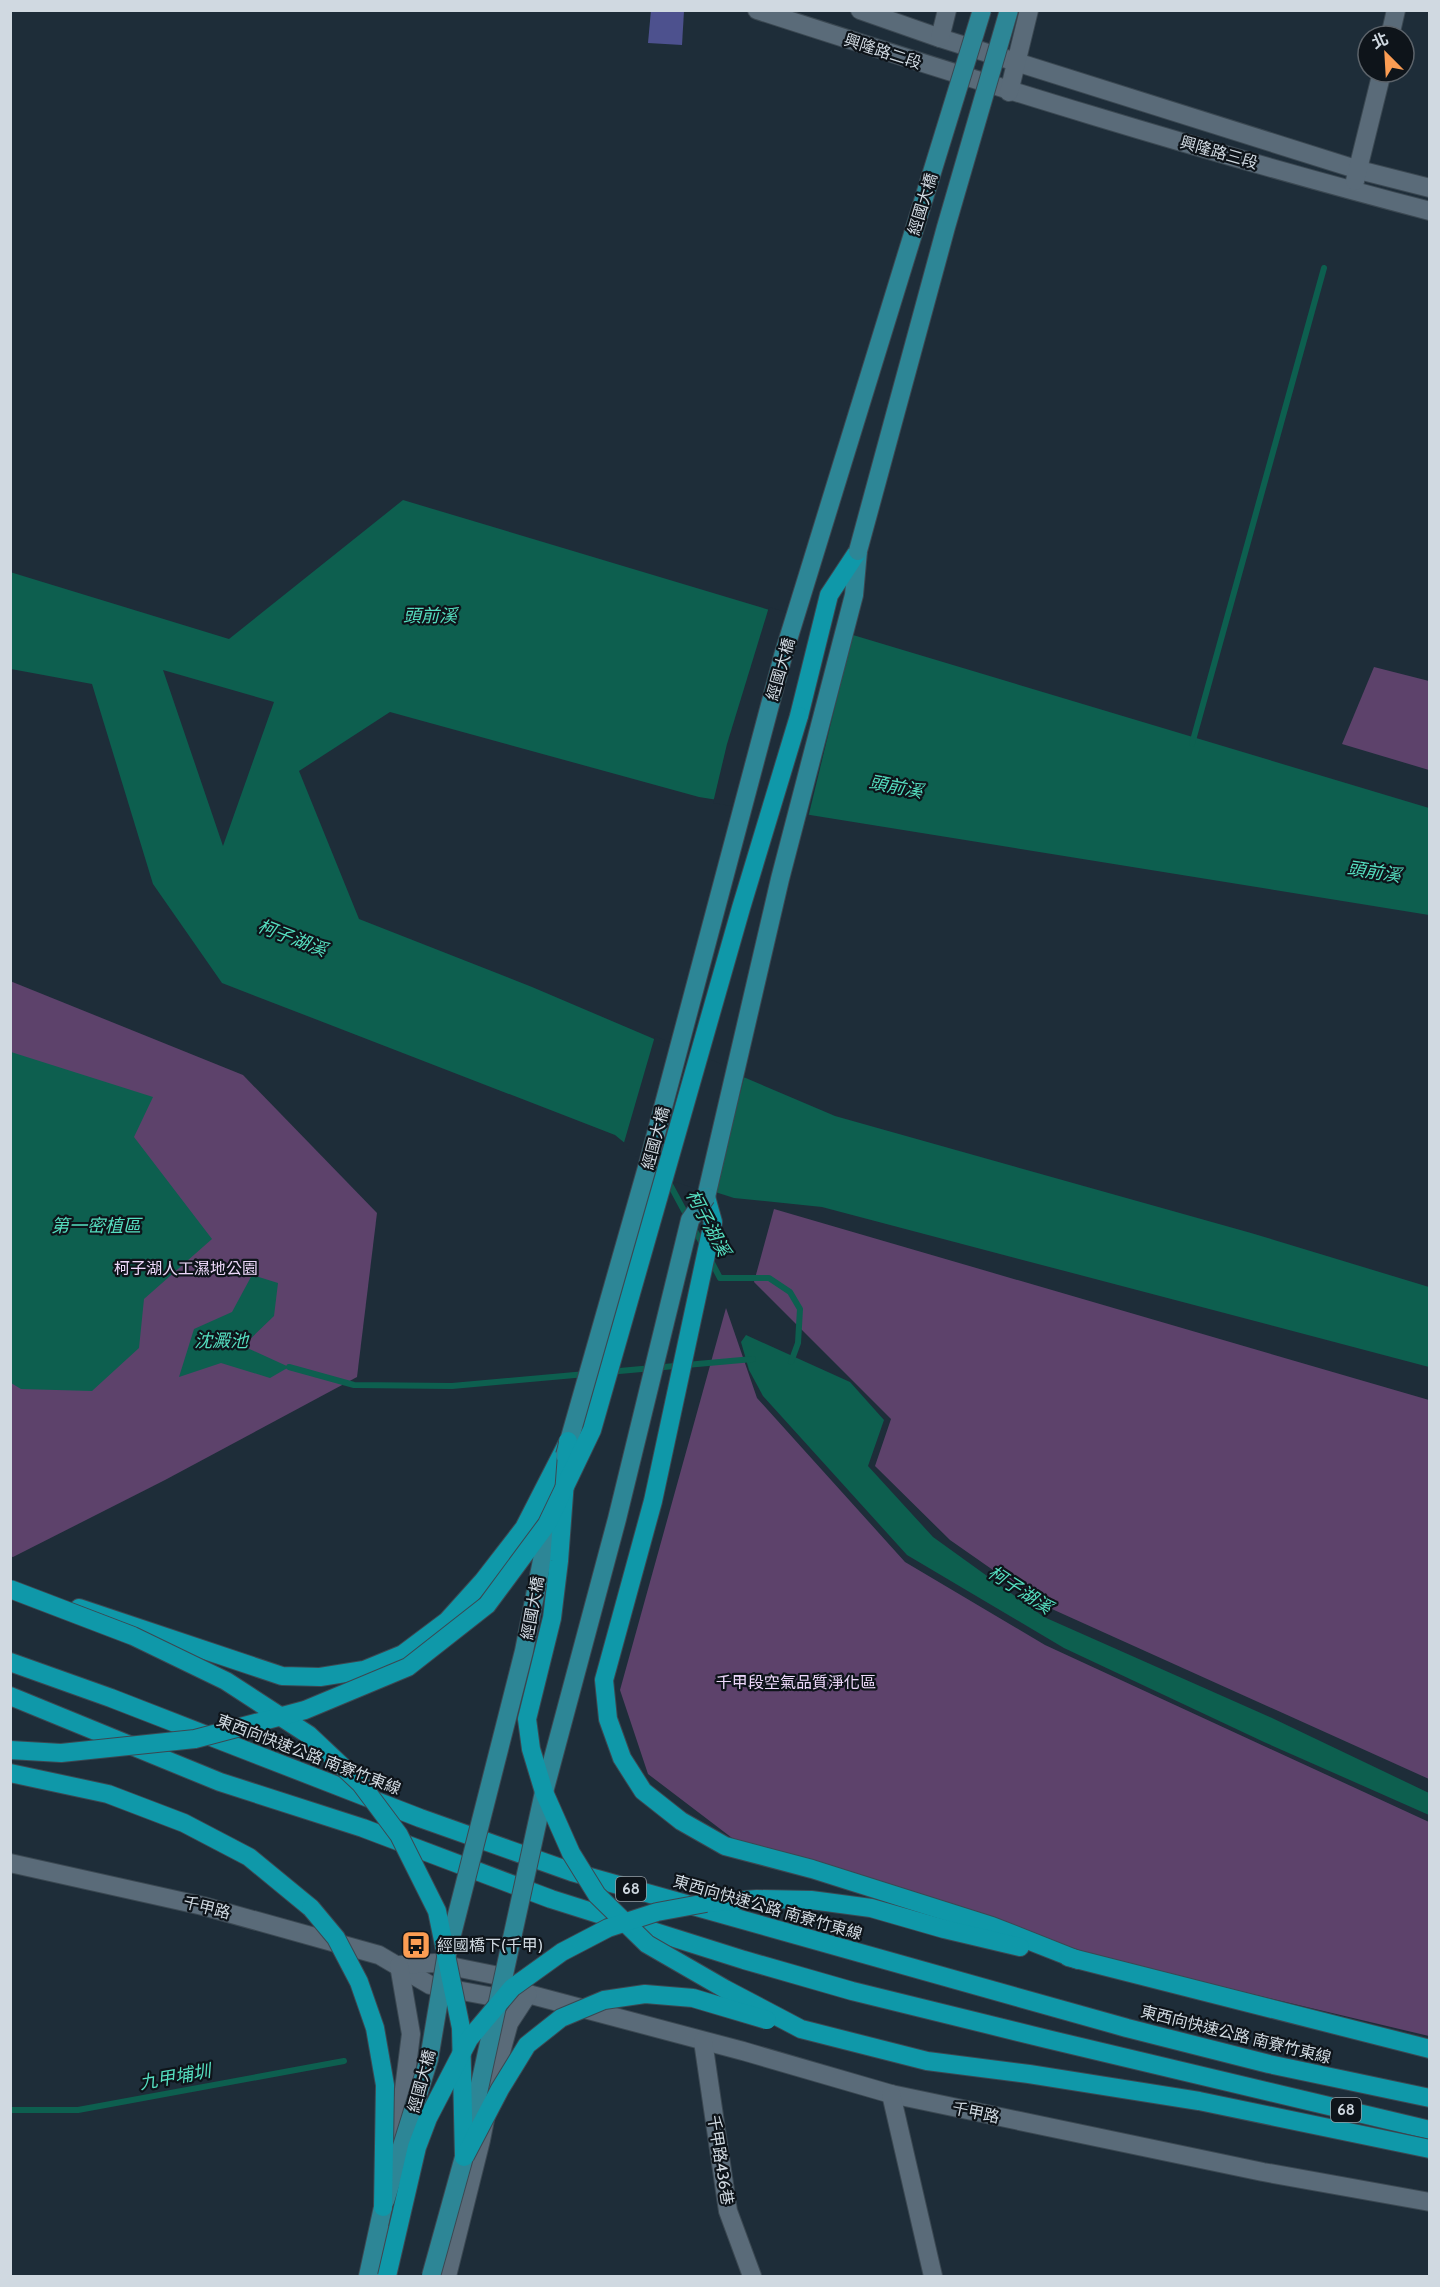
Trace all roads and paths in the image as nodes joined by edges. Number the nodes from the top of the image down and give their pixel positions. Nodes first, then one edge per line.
1 (757, 10) edge
2 (860, 10) edge
3 (947, 10) edge
4 (982, 10) edge
5 (994, 10) edge
6 (1009, 10) edge
7 (1028, 14) edge
8 (940, 38) junction
9 (1016, 61) junction
10 (1379, 84) edge
11 (1009, 92) junction
12 (1359, 170) junction
13 (1430, 188) edge
14 (1352, 190) junction
15 (1430, 211) edge
16 (858, 551) junction
17 (706, 1197) junction
18 (568, 1441) junction
19 (10, 1588) edge
20 (10, 1662) edge
21 (10, 1696) edge
22 (10, 1750) edge
23 (10, 1773) edge
24 (544, 1792) junction
25 (10, 1863) edge
26 (446, 1958) junction
27 (1078, 1960) junction
28 (399, 1965) junction
29 (528, 1994) junction
30 (801, 2029) junction
31 (703, 2041) junction
32 (1430, 2049) edge
33 (407, 2076) junction
34 (491, 2089) junction
35 (891, 2094) junction
36 (1430, 2098) edge
37 (1430, 2130) edge
38 (1430, 2149) edge
39 (464, 2157) junction
40 (1430, 2202) edge
41 (383, 2208) junction
42 (368, 2277) edge
43 (378, 2277) edge
44 (387, 2277) edge
45 (431, 2277) edge
46 (447, 2277) edge
47 (752, 2277) edge
48 (933, 2277) edge

1 - 11 street, 興隆路二段
2 - 8 street, 興隆路二段
3 - 8 street
4 - 18 main road, 經國大橋, bridge
5 - 7 street
6 - 16 main road, 經國大橋, bridge
7 - 9 street
8 - 9 street, 興隆路二段
9 - 11 street
9 - 12 street, 興隆路三段
10 - 12 street
11 - 14 street, 興隆路三段
12 - 13 street, 興隆路三段
12 - 14 street
14 - 15 street, 興隆路三段
16 - 17 main road, 經國大橋
16 - 22 highway, bridge
17 - 24 main road, 經國大橋, bridge
17 - 27 highway
18 - 19 highway, bridge
18 - 24 highway, bridge
18 - 26 main road, 經國大橋, bridge
19 - 26 highway, bridge
20 - 36 highway, 東西向快速公路 南寮竹東線 / 68
21 - 37 highway, 68
23 - 41 highway, bridge
24 - 30 highway, bridge
24 - 39 main road, 經國大橋, bridge
25 - 28 street, 千甲路
26 - 39 highway, bridge
26 - 41 main road, 經國大橋, bridge
27 - 32 highway
27 - 44 highway, bridge
28 - 29 street, 千甲路
28 - 33 street
29 - 31 street, 千甲路
29 - 34 street
30 - 38 highway, bridge
30 - 39 highway, bridge
31 - 35 street, 千甲路
31 - 47 street, 千甲路436巷
33 - 34 street
33 - 34 street
33 - 43 street
34 - 46 street
35 - 40 street, 千甲路
35 - 48 street
39 - 45 main road, 經國大橋, bridge
41 - 42 main road, 經國大橋

